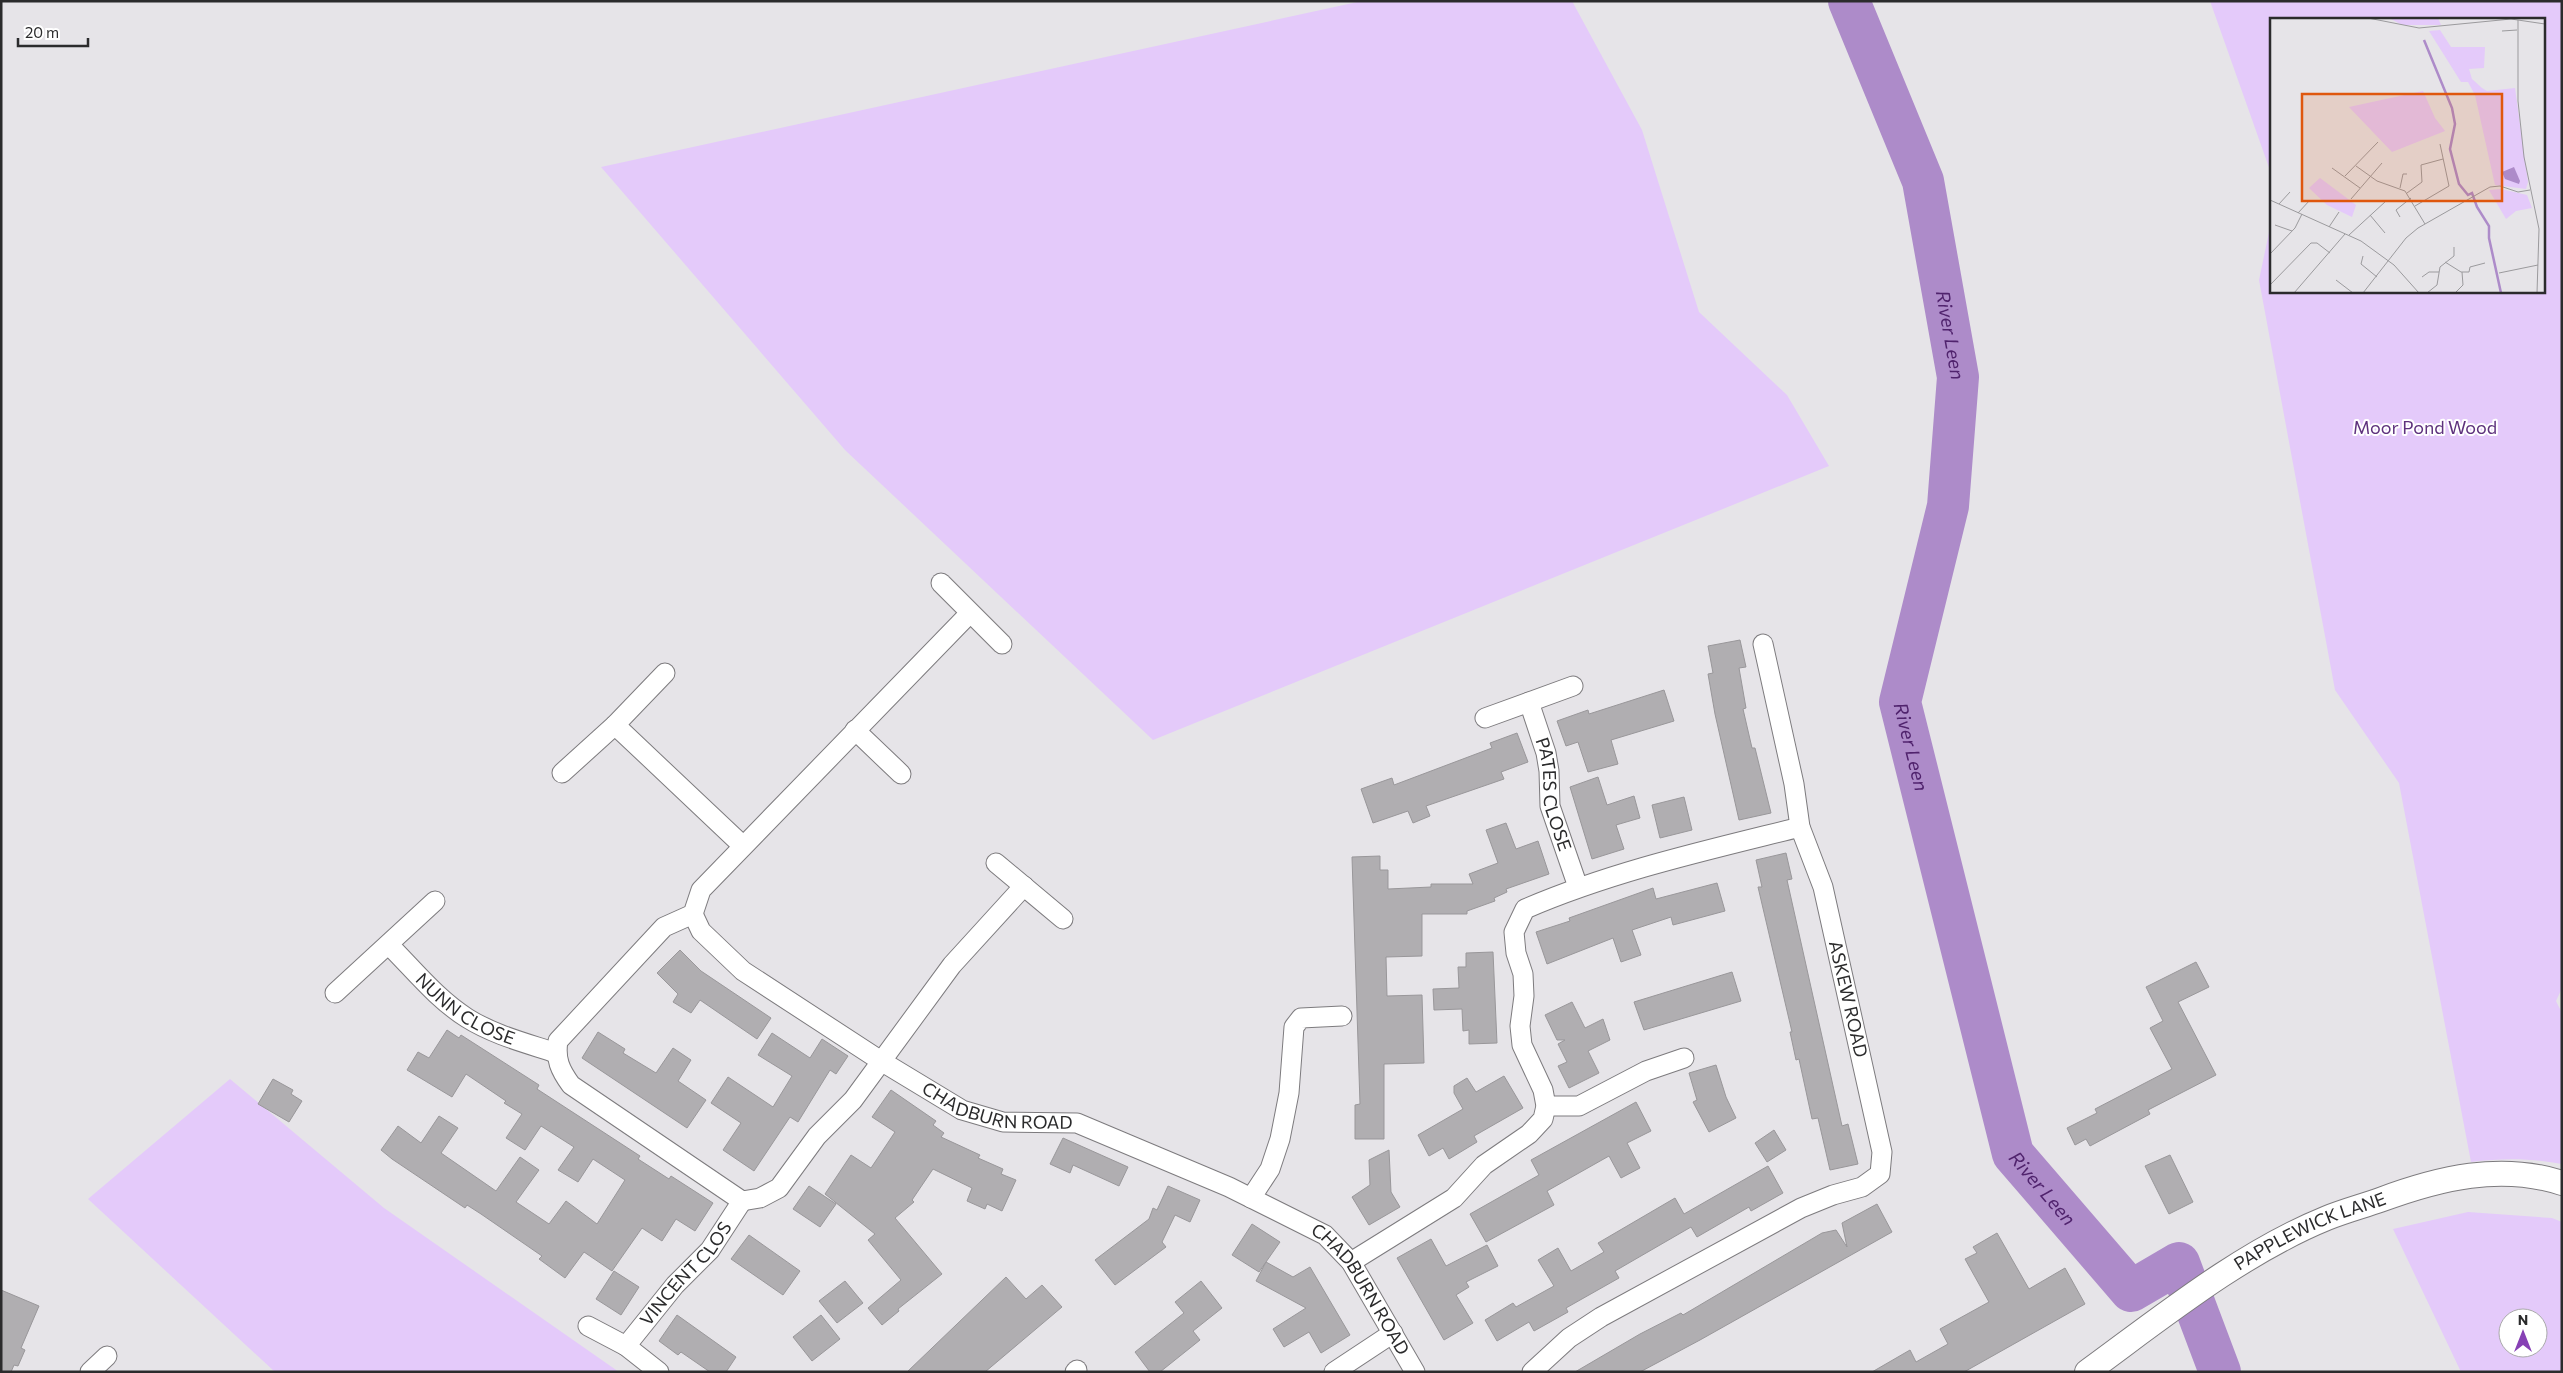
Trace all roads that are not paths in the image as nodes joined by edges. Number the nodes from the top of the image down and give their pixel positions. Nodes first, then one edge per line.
1 (941, 583) dead end
2 (970, 613) junction
3 (1002, 644) dead end
4 (1763, 644) dead end
5 (666, 673) dead end
6 (1573, 686) dead end
7 (1529, 702) junction
8 (1485, 718) dead end
9 (615, 725) junction
10 (855, 730) junction
11 (562, 773) dead end
12 (901, 774) dead end
13 (1800, 827) junction
14 (742, 845) junction
15 (996, 863) dead end
16 (1024, 886) junction
17 (1578, 887) junction
18 (435, 901) dead end
19 (693, 914) junction
20 (1063, 919) dead end
21 (389, 945) junction
22 (335, 993) dead end
23 (1342, 1016) dead end
24 (556, 1053) junction
25 (1684, 1058) dead end
26 (881, 1061) junction
27 (1546, 1106) junction
28 (2562, 1184) edge
29 (1252, 1198) junction
30 (742, 1201) junction
31 (1351, 1262) junction
32 (588, 1326) dead end
33 (1393, 1334) junction
34 (626, 1346) junction
35 (107, 1356) dead end
36 (90, 1372) edge
37 (660, 1372) edge
38 (1334, 1372) edge
39 (1415, 1372) edge
40 (1532, 1372) edge
41 (2087, 1372) edge

1 - 2 street
2 - 3 street
2 - 10 street
4 - 13 street, ASKEW ROAD
5 - 9 street
6 - 7 street
7 - 8 street
7 - 17 street, PATES CLOSE
9 - 11 street
9 - 14 street
10 - 12 street
10 - 14 street
13 - 17 street
13 - 40 street, ASKEW ROAD
14 - 19 street
15 - 16 street
16 - 20 street
16 - 26 street
17 - 27 street
18 - 21 street
19 - 24 street
19 - 26 street, CHADBURN ROAD
21 - 22 street
21 - 24 street, NUNN CLOSE
23 - 29 street
24 - 30 street
25 - 27 street
26 - 29 street, CHADBURN ROAD
26 - 30 street
27 - 31 street
28 - 41 street, PAPPLEWICK LANE
29 - 31 street, CHADBURN ROAD
30 - 34 street, VINCENT CLOS
31 - 33 street, CHADBURN ROAD
32 - 34 street
33 - 38 street
33 - 39 street, CHADBURN ROAD
34 - 37 street
35 - 36 street

